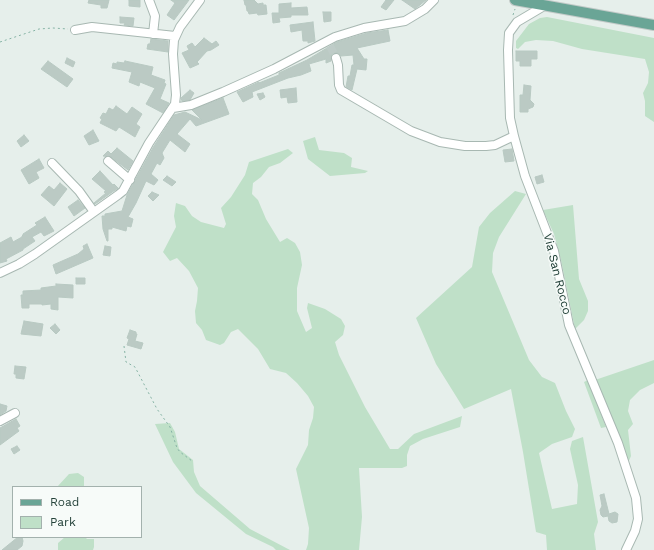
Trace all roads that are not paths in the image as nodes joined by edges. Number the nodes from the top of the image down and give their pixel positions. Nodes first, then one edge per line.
1 (149, 0) edge
2 (200, 0) edge
3 (434, 0) edge
4 (515, 0) edge
5 (544, 6) junction
6 (654, 25) edge
7 (75, 30) road end
8 (153, 34) junction
9 (176, 36) junction
10 (336, 58) tunnel mouth
11 (173, 108) junction
12 (514, 136) junction
13 (108, 161) dead end
14 (52, 163) dead end
15 (130, 180) junction
16 (94, 212) junction
17 (0, 273) edge
18 (15, 414) dead end
19 (0, 421) edge
20 (626, 550) edge

1 - 8 street
2 - 9 street
3 - 11 street
4 - 5 main road
5 - 6 main road
5 - 12 street, Via San Rocco
7 - 8 street
8 - 9 street
9 - 11 street
10 - 12 street
11 - 15 street
12 - 20 street, Via San Rocco
13 - 15 street
14 - 16 street
15 - 16 street
16 - 17 street
18 - 19 street

